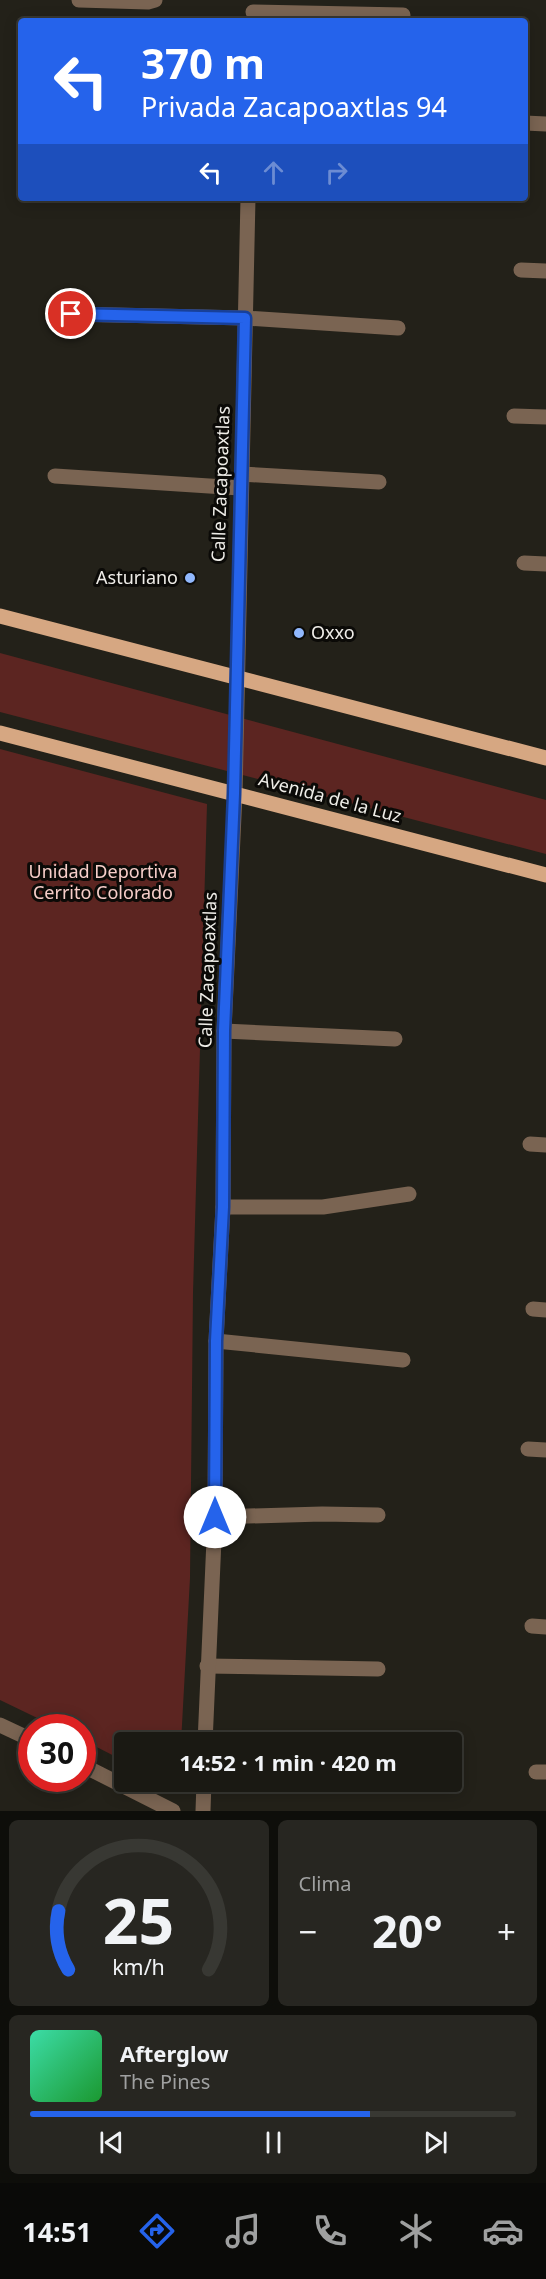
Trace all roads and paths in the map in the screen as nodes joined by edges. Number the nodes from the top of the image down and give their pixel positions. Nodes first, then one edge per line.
1 (79, 0) edge
2 (155, 0) edge
3 (253, 11) edge
4 (403, 15) dead end
5 (528, 123) edge
6 (546, 124) edge
7 (248, 201) edge
8 (521, 270) dead end
9 (546, 272) edge
10 (71, 314) dead end
11 (245, 318) junction
12 (398, 328) dead end
13 (514, 416) dead end
14 (546, 417) edge
15 (55, 476) dead end
16 (241, 481) junction
17 (379, 482) dead end
18 (524, 563) dead end
19 (546, 564) edge
20 (0, 616) edge
21 (236, 678) junction
22 (0, 733) edge
23 (546, 758) edge
24 (234, 794) junction
25 (546, 875) edge
26 (224, 1031) junction
27 (396, 1039) dead end
28 (530, 1144) dead end
29 (546, 1145) edge
30 (409, 1194) dead end
31 (223, 1207) junction
32 (216, 1341) junction
33 (403, 1360) dead end
34 (528, 1449) dead end
35 (546, 1450) edge
36 (378, 1515) dead end
37 (215, 1517) junction
38 (207, 1666) junction
39 (378, 1669) dead end
40 (0, 1725) edge
41 (205, 1732) edge
42 (18, 1733) edge
43 (96, 1772) edge
44 (204, 1792) edge
45 (173, 1811) edge
46 (203, 1811) edge

1 - 2 street
3 - 4 street
5 - 6 street
7 - 11 street, Calle Zacapoaxtlas
8 - 9 street
10 - 11 street
11 - 12 street
11 - 16 street, Calle Zacapoaxtlas
13 - 14 street
15 - 16 street
16 - 17 street
16 - 21 street, Calle Zacapoaxtlas
18 - 19 street
20 - 21 main road
21 - 23 main road
21 - 24 street, Calle Zacapoaxtlas
22 - 24 main road, Avenida de la Luz
24 - 25 main road, Avenida de la Luz
24 - 26 street, Calle Zacapoaxtlas
26 - 27 street
26 - 31 street, Calle Zacapoaxtlas
28 - 29 street
30 - 31 street
31 - 32 street, Calle Zacapoaxtlas
32 - 33 street
32 - 37 street, Calle Zacapoaxtlas
34 - 35 street
36 - 37 street
37 - 38 street, Calle Zacapoaxtlas
38 - 39 street
38 - 41 street, Calle Zacapoaxtlas
40 - 42 street
43 - 45 street
44 - 46 street

